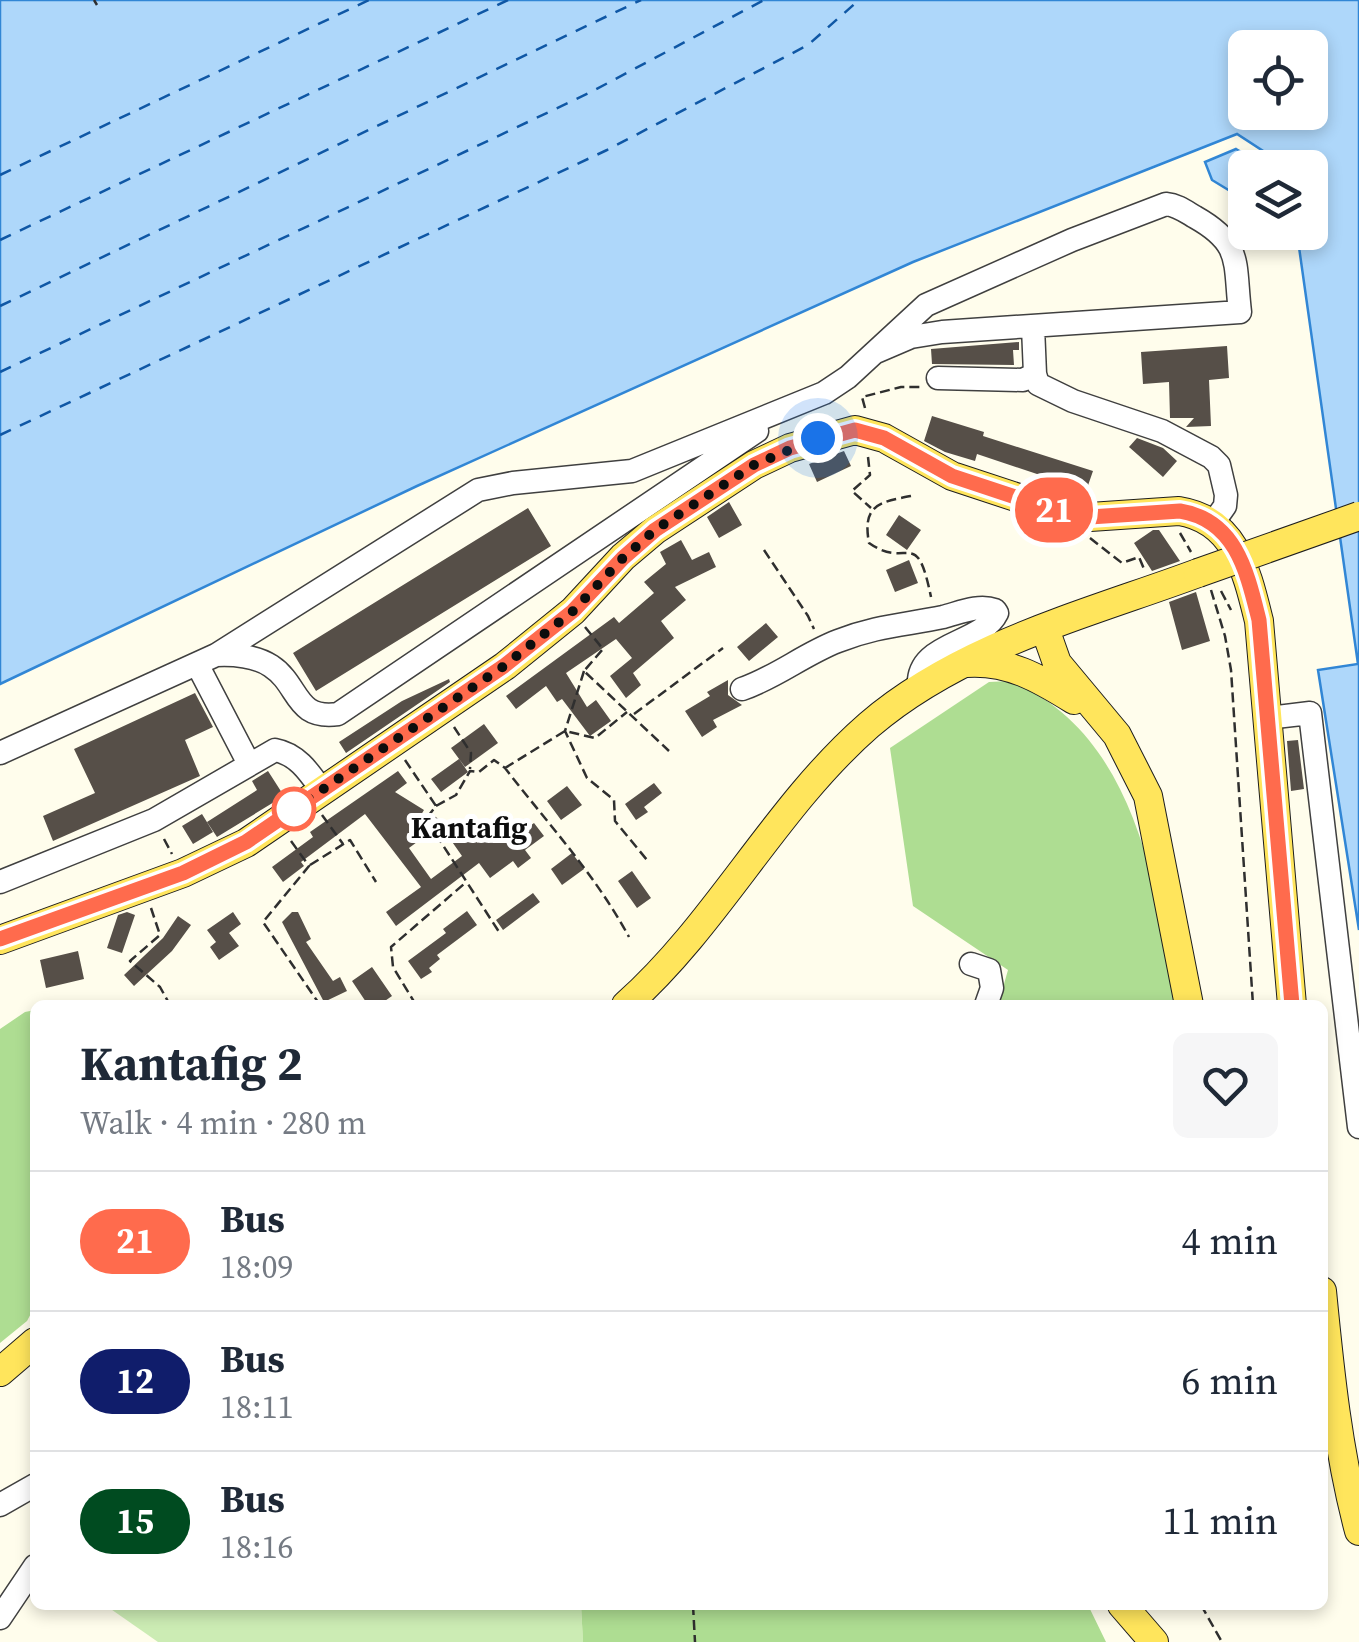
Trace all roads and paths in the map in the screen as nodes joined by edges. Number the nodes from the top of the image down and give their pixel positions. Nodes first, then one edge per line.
1 (94, 0) edge
2 (96, 6) dead end
3 (1033, 327) junction
4 (876, 352) junction
5 (1035, 374) junction
6 (938, 378) dead end
7 (862, 397) dead end
8 (780, 414) junction
9 (869, 420) dead end
10 (866, 445) dead end
11 (911, 496) dead end
12 (872, 509) junction
13 (1359, 516) edge
14 (1214, 523) junction
15 (1178, 528) dead end
16 (1084, 534) dead end
17 (764, 550) dead end
18 (1195, 558) dead end
19 (1122, 563) dead end
20 (1216, 582) dead end
21 (1211, 590) dead end
22 (931, 597) dead end
23 (1259, 620) junction
24 (583, 624) dead end
25 (1040, 631) junction
26 (723, 648) dead end
27 (821, 649) junction
28 (207, 659) junction
29 (964, 663) junction
30 (584, 672) junction
31 (1047, 682) junction
32 (742, 689) dead end
33 (919, 689) junction
34 (442, 709) junction
35 (628, 711) junction
36 (632, 715) junction
37 (1104, 718) junction
38 (1268, 718) junction
39 (565, 732) junction
40 (393, 742) junction
41 (669, 751) dead end
42 (0, 753) edge
43 (249, 764) junction
44 (506, 768) junction
45 (470, 771) junction
46 (316, 793) junction
47 (436, 806) junction
48 (277, 821) junction
49 (343, 844) junction
50 (647, 860) dead end
51 (309, 866) junction
52 (0, 882) edge
53 (376, 882) dead end
54 (465, 883) junction
55 (144, 888) junction
56 (501, 936) dead end
57 (629, 937) dead end
58 (0, 940) edge
59 (972, 964) dead end
60 (167, 1000) edge
61 (317, 1000) edge
62 (413, 1000) edge
63 (631, 1000) edge
64 (987, 1000) edge
65 (1188, 1000) edge
66 (1253, 1000) edge
67 (1292, 1000) edge
68 (1359, 1127) edge
69 (30, 1346) edge
70 (1328, 1352) edge
71 (0, 1372) edge
72 (30, 1488) edge
73 (0, 1505) edge
74 (1359, 1531) edge
75 (30, 1573) edge
76 (693, 1610) edge
77 (1126, 1610) edge
78 (1204, 1610) edge
79 (0, 1618) edge
80 (694, 1642) edge
81 (1154, 1642) edge
82 (1222, 1642) edge

1 - 2 path
3 - 4 street
3 - 4 street
3 - 5 street
4 - 8 street
5 - 6 street
5 - 14 street
7 - 9 path
8 - 28 street
8 - 28 street
10 - 12 path
11 - 12 path
12 - 22 path
13 - 25 main road, bridge
14 - 23 main road
14 - 34 main road
15 - 18 path
16 - 19 path
17 - 27 path
20 - 23 path
21 - 66 path
23 - 38 main road
24 - 30 path
25 - 29 main road
25 - 31 main road
25 - 37 main road
26 - 36 path
27 - 32 street
27 - 33 street
28 - 42 street
28 - 43 street
29 - 31 main road
29 - 33 main road
30 - 35 path
30 - 39 path
31 - 37 main road
33 - 63 main road
34 - 40 main road
34 - 45 path
35 - 36 path
35 - 39 path
36 - 41 path
37 - 65 main road
38 - 67 main road
38 - 68 street
39 - 44 path
39 - 50 path
40 - 46 main road
40 - 47 path
43 - 46 street
43 - 52 street
44 - 45 path
44 - 57 path
45 - 47 path
46 - 48 main road
46 - 49 path
47 - 54 path
48 - 51 path
48 - 55 main road
49 - 51 path
49 - 53 path
51 - 61 path
54 - 56 path
54 - 62 path
55 - 58 main road
55 - 60 path
59 - 64 street
69 - 71 main road
70 - 74 main road
72 - 73 street
75 - 79 street
76 - 80 path
77 - 81 main road
78 - 82 path

